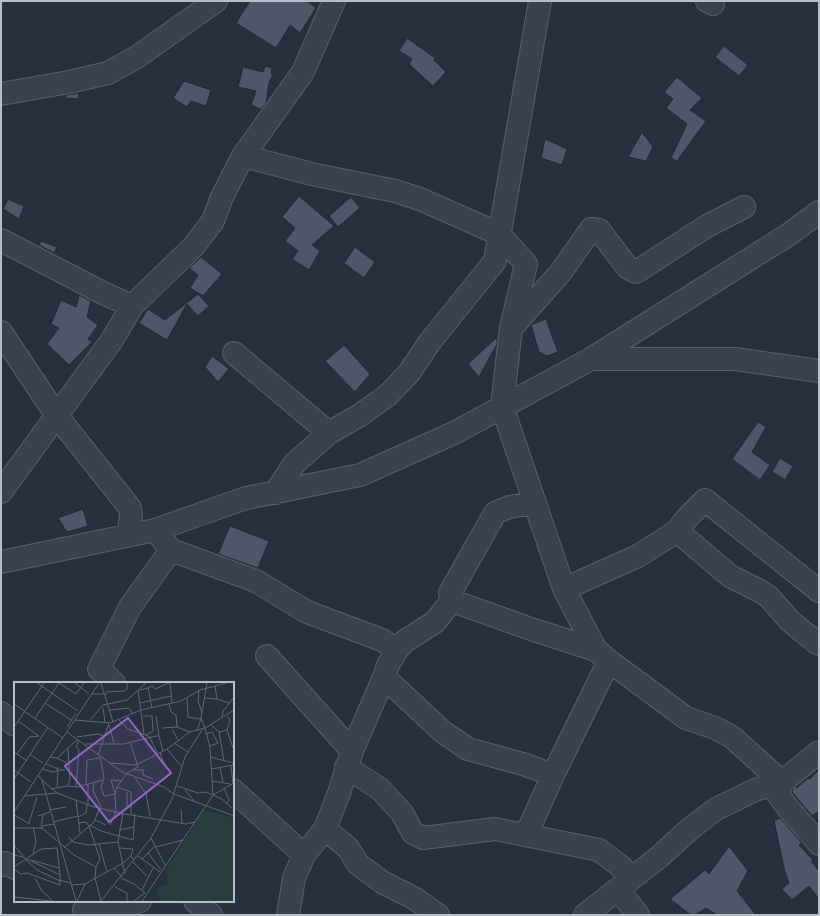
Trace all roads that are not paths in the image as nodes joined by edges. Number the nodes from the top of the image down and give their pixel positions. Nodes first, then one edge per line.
1 (216, 1) edge
2 (334, 1) edge
3 (540, 1) edge
4 (1, 94) edge
5 (243, 156) junction
6 (744, 207) dead end
7 (819, 212) edge
8 (499, 234) junction
9 (1, 240) edge
10 (132, 306) junction
11 (511, 328) junction
12 (3, 341) edge
13 (234, 353) dead end
14 (591, 359) junction
15 (819, 371) edge
16 (502, 406) junction
17 (56, 416) junction
18 (329, 433) junction
19 (1, 492) edge
20 (275, 493) junction
21 (534, 503) junction
22 (155, 530) junction
23 (677, 531) junction
24 (128, 536) junction
25 (171, 550) junction
26 (1, 562) edge
27 (564, 590) junction
28 (819, 591) edge
29 (453, 599) junction
30 (818, 644) dead end
31 (397, 650) junction
32 (602, 655) junction
33 (268, 656) dead end
34 (384, 677) junction
35 (113, 682) edge
36 (1, 713) edge
37 (14, 724) edge
38 (819, 752) edge
39 (349, 759) junction
40 (553, 775) junction
41 (782, 782) junction
42 (234, 791) edge
43 (325, 829) junction
44 (526, 835) junction
45 (819, 844) edge
46 (304, 855) junction
47 (625, 884) junction
48 (137, 902) edge
49 (196, 902) edge
50 (81, 909) edge
51 (211, 915) edge
52 (288, 915) edge
53 (438, 915) edge
54 (585, 915) edge
55 (638, 915) edge

1 - 4 street
2 - 5 street
3 - 8 street
5 - 8 street
5 - 10 street
6 - 11 street
7 - 14 street
8 - 11 street
8 - 18 street
9 - 10 street
10 - 17 street
11 - 16 street
12 - 17 street
13 - 18 street
14 - 15 street
14 - 16 street
16 - 20 street
16 - 21 street
17 - 19 street
17 - 24 street
18 - 20 street
20 - 22 street
21 - 27 street
21 - 29 street
22 - 24 street
22 - 25 street
23 - 27 street
23 - 28 street
23 - 30 street
24 - 26 street
25 - 31 street
25 - 35 street
27 - 32 street
29 - 31 street
29 - 32 street
31 - 34 street
32 - 40 street
32 - 41 street
33 - 39 street
34 - 39 street
34 - 40 street
36 - 37 street
38 - 41 street
39 - 43 street
39 - 44 street
40 - 44 street
41 - 45 street
41 - 47 street
42 - 46 street
43 - 46 street
43 - 53 street
44 - 47 street
46 - 52 street
47 - 54 street
47 - 55 street
48 - 50 street
49 - 51 street

